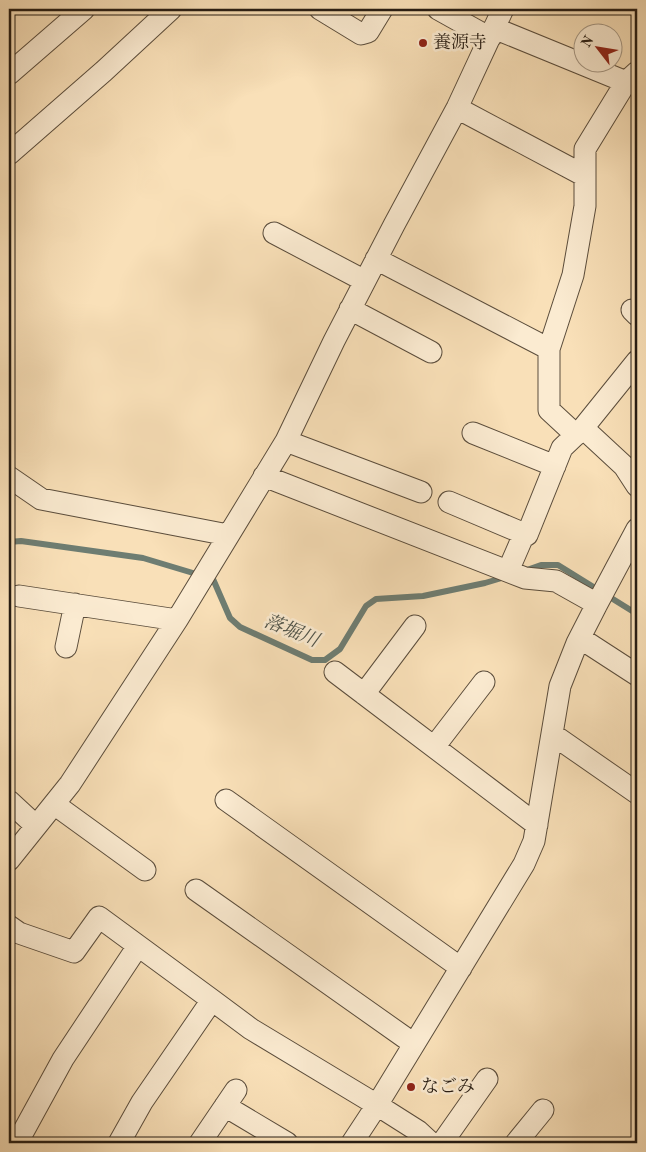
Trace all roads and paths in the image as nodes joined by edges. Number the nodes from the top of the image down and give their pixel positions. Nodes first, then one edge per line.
1 (84, 9) edge
2 (171, 9) edge
3 (320, 9) edge
4 (382, 9) edge
5 (438, 9) edge
6 (503, 9) edge
7 (492, 33) junction
8 (9, 74) edge
9 (632, 77) edge
10 (457, 108) junction
11 (9, 154) edge
12 (585, 176) junction
13 (274, 233) dead end
14 (376, 259) junction
15 (365, 281) junction
16 (350, 309) junction
17 (550, 349) junction
18 (431, 352) dead end
19 (637, 360) edge
20 (580, 432) junction
21 (472, 433) dead end
22 (286, 441) junction
23 (555, 466) junction
24 (264, 476) junction
25 (9, 477) edge
26 (637, 486) edge
27 (421, 492) dead end
28 (449, 502) dead end
29 (637, 529) edge
30 (524, 534) junction
31 (228, 536) junction
32 (514, 574) junction
33 (19, 596) dead end
34 (601, 596) junction
35 (75, 604) junction
36 (177, 620) junction
37 (415, 626) dead end
38 (580, 638) junction
39 (66, 647) dead end
40 (335, 672) dead end
41 (637, 675) edge
42 (484, 682) dead end
43 (364, 694) junction
44 (552, 734) junction
45 (434, 747) junction
46 (637, 793) edge
47 (226, 800) dead end
48 (9, 801) edge
49 (54, 804) junction
50 (537, 825) junction
51 (36, 826) junction
52 (9, 860) edge
53 (145, 870) dead end
54 (196, 890) dead end
55 (12, 936) edge
56 (138, 946) junction
57 (461, 968) junction
58 (212, 1000) junction
59 (414, 1044) junction
60 (488, 1079) dead end
61 (377, 1105) junction
62 (543, 1110) dead end
63 (17, 1143) edge
64 (119, 1143) edge
65 (200, 1143) edge
66 (287, 1143) edge
67 (352, 1143) edge
68 (431, 1143) edge
69 (442, 1143) edge
70 (516, 1143) edge

1 - 8 street
2 - 11 street
3 - 4 street
5 - 7 street
6 - 7 street
7 - 9 street
7 - 10 street
9 - 12 street
10 - 12 street
10 - 14 street
12 - 17 street
13 - 15 street
14 - 15 street
14 - 17 street
15 - 16 street
16 - 18 street
16 - 22 street
17 - 20 street
19 - 20 street
20 - 23 street
20 - 26 street
21 - 23 street
22 - 24 street
22 - 27 street
23 - 30 street
24 - 31 street
24 - 32 street
25 - 31 street
28 - 30 street
29 - 34 street
30 - 32 street
31 - 36 street
32 - 34 street
33 - 35 street
34 - 38 street
35 - 36 street
35 - 39 street
36 - 49 street
37 - 43 street
38 - 41 street
38 - 44 street
40 - 43 street
42 - 45 street
43 - 45 street
44 - 46 street
44 - 50 street
45 - 50 street
47 - 57 street
48 - 51 street
49 - 51 street
49 - 53 street
50 - 57 street
51 - 52 street
54 - 59 street
55 - 56 street
56 - 58 street
56 - 63 street
57 - 59 street
58 - 61 street
58 - 64 street
59 - 61 street
60 - 69 street
61 - 67 street
61 - 68 street
62 - 70 street
65 - 66 street

